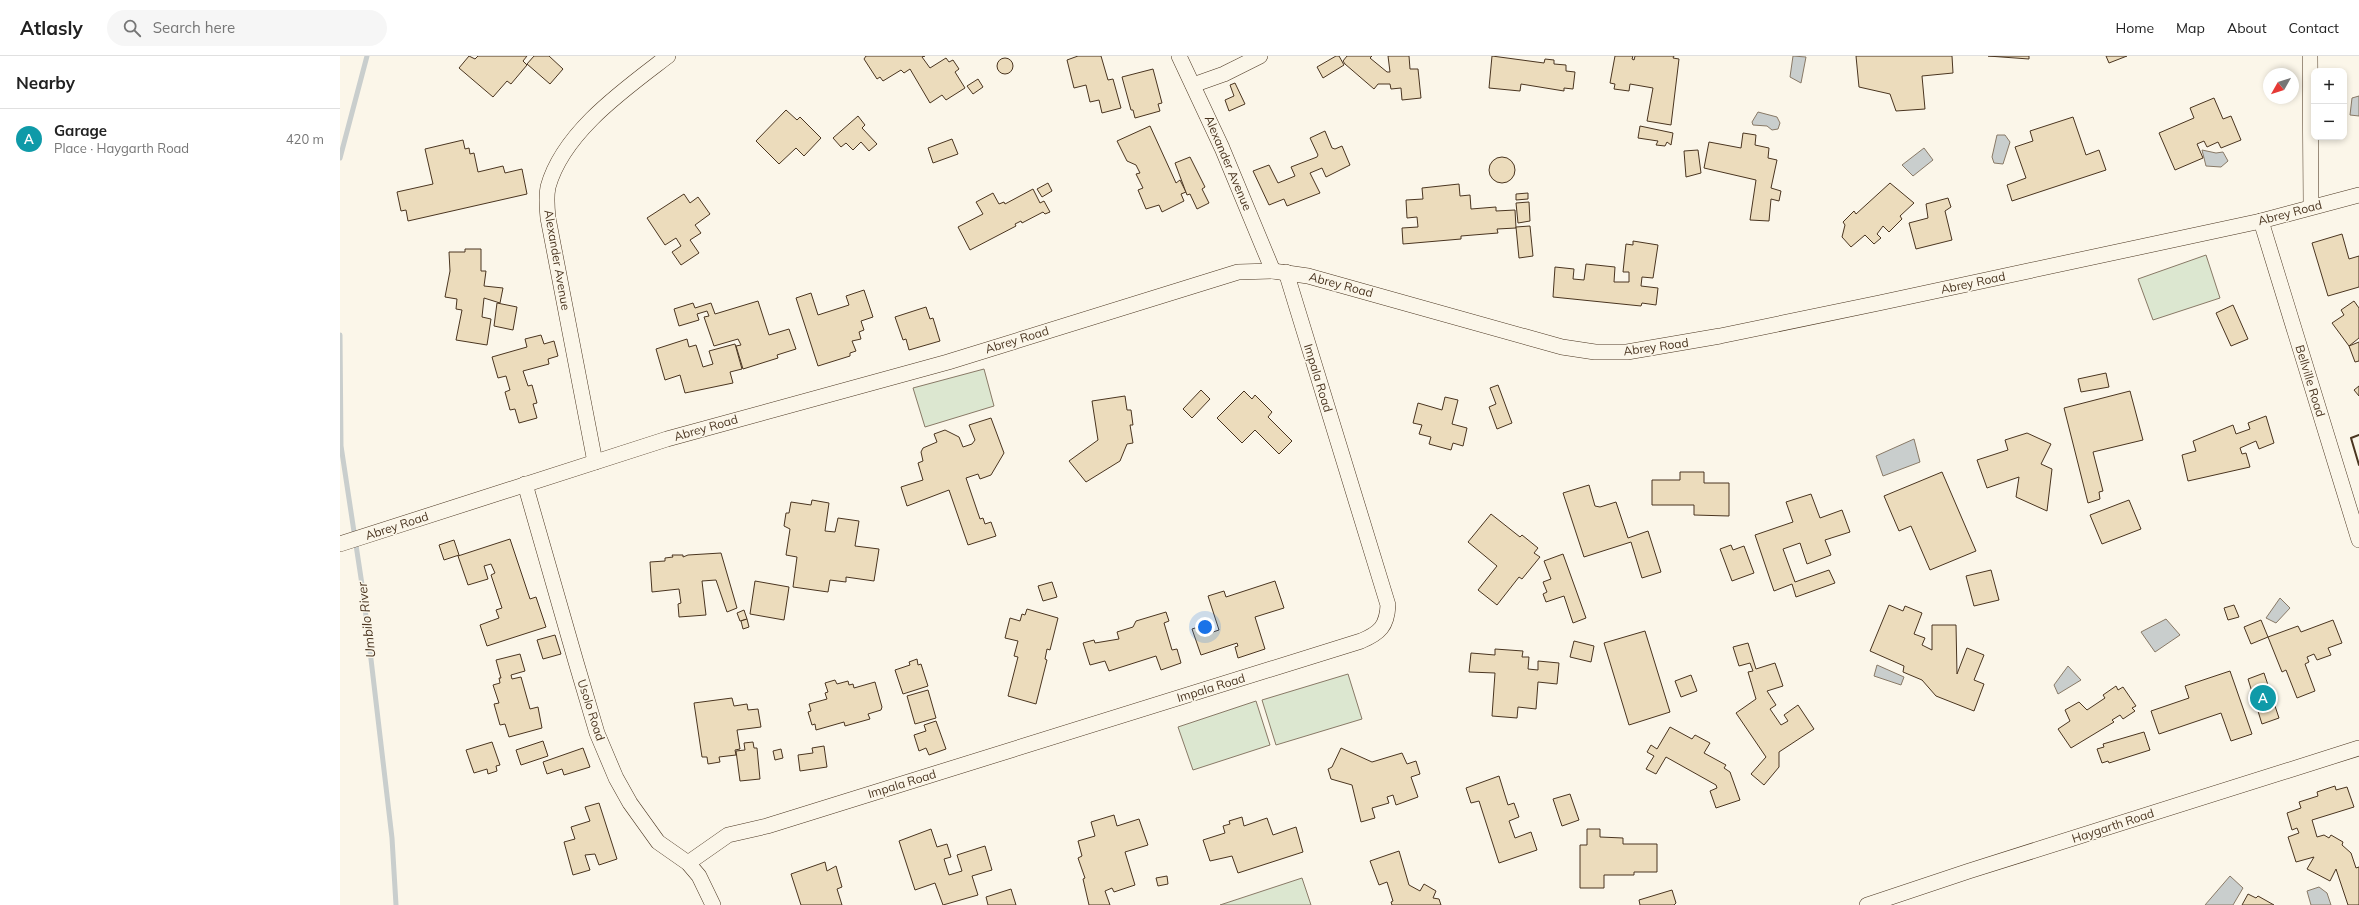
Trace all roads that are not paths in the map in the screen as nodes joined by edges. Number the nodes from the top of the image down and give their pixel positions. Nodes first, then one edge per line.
1 (668, 56) edge
2 (1179, 56) edge
3 (1260, 56) edge
4 (2310, 56) edge
5 (1193, 85) junction
6 (2359, 195) edge
7 (2311, 207) junction
8 (2261, 221) junction
9 (1280, 272) junction
10 (595, 462) junction
11 (525, 484) junction
12 (2359, 540) edge
13 (340, 544) edge
14 (2359, 748) edge
15 (688, 863) junction
16 (713, 905) edge
17 (1867, 905) edge

1 - 10 street, Alexander Avenue
2 - 5 street, Alexander Avenue
3 - 5 street
4 - 7 street
5 - 9 street, Alexander Avenue
6 - 7 street, Abrey Road
7 - 8 street, Abrey Road
8 - 9 street, Abrey Road
8 - 12 street, Bellville Road
9 - 10 street, Abrey Road
9 - 15 street, Impala Road
10 - 11 street, Abrey Road
11 - 13 street, Abrey Road
11 - 15 street, Usolo Road
14 - 17 street, Haygarth Road
15 - 16 street, Usolo Road

